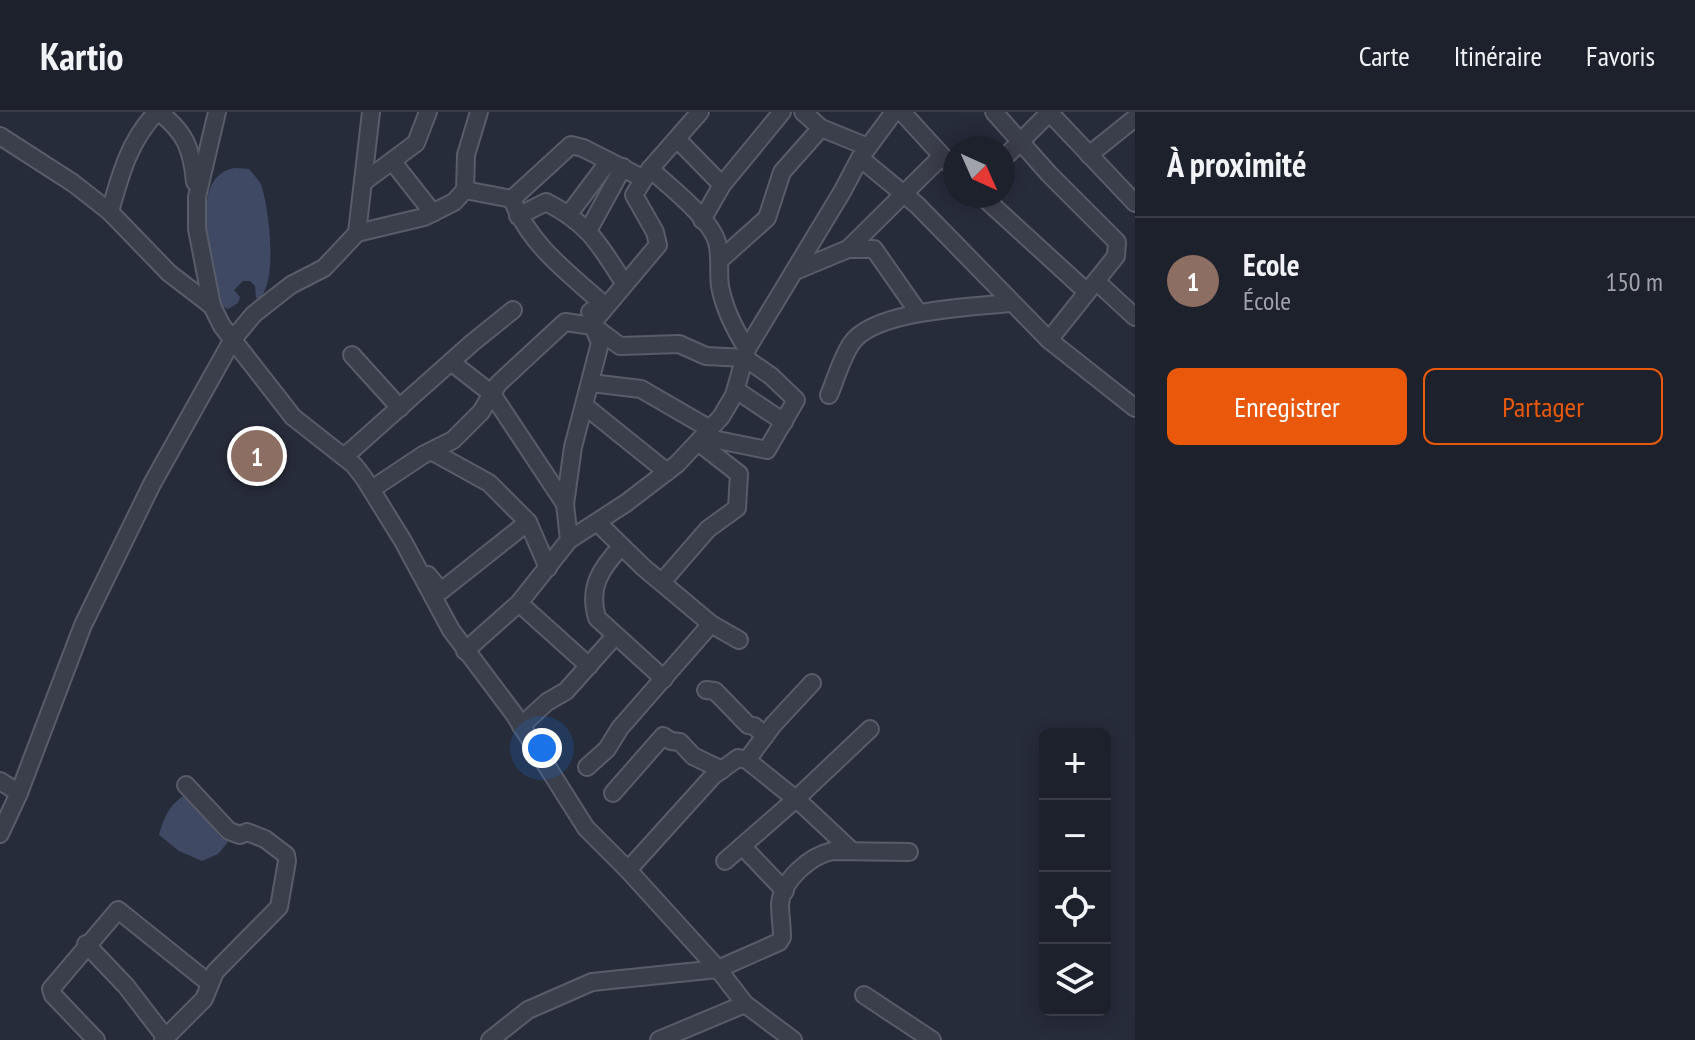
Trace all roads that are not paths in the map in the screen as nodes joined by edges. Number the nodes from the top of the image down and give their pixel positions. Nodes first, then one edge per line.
1 (158, 112) edge
2 (217, 112) edge
3 (371, 112) edge
4 (428, 112) edge
5 (479, 112) edge
6 (700, 112) edge
7 (782, 112) edge
8 (803, 112) edge
9 (994, 112) edge
10 (1050, 112) edge
11 (893, 113) edge
12 (1135, 118) edge
13 (821, 128) junction
14 (0, 136) edge
15 (677, 139) junction
16 (1020, 141) junction
17 (1015, 146) edge
18 (864, 152) junction
19 (1089, 155) junction
20 (942, 156) joint
21 (392, 161) junction
22 (616, 164) junction
23 (647, 174) junction
24 (365, 181) junction
25 (722, 185) junction
26 (465, 190) junction
27 (903, 194) junction
28 (197, 197) junction
29 (512, 199) junction
30 (1135, 203) edge
31 (997, 208) edge
32 (110, 212) junction
33 (433, 213) junction
34 (569, 214) junction
35 (518, 216) junction
36 (702, 220) junction
37 (588, 231) junction
38 (357, 233) junction
39 (1135, 241) edge
40 (848, 249) junction
41 (1118, 249) junction
42 (720, 260) junction
43 (795, 271) junction
44 (624, 283) junction
45 (1092, 286) junction
46 (1010, 303) junction
47 (212, 306) junction
48 (513, 310) dead end
49 (918, 312) junction
50 (1135, 317) edge
51 (575, 324) junction
52 (593, 326) junction
53 (233, 339) junction
54 (1049, 340) junction
55 (746, 354) junction
56 (352, 355) dead end
57 (451, 362) junction
58 (591, 383) junction
59 (736, 390) junction
60 (492, 394) junction
61 (829, 395) dead end
62 (1133, 403) edge
63 (585, 406) junction
64 (400, 408) junction
65 (784, 422) junction
66 (704, 436) junction
67 (433, 452) junction
68 (344, 457) junction
69 (667, 472) junction
70 (372, 489) junction
71 (565, 504) junction
72 (528, 522) junction
73 (597, 522) junction
74 (569, 540) junction
75 (403, 541) junction
76 (621, 547) junction
77 (548, 568) junction
78 (662, 582) junction
79 (519, 603) junction
80 (711, 624) junction
81 (615, 636) junction
82 (739, 640) dead end
83 (465, 651) junction
84 (589, 666) junction
85 (664, 679) junction
86 (812, 683) dead end
87 (706, 690) dead end
88 (521, 726) junction
89 (870, 729) dead end
90 (765, 736) junction
91 (747, 760) junction
92 (587, 767) dead end
93 (722, 770) junction
94 (0, 781) edge
95 (186, 785) dead end
96 (19, 793) junction
97 (613, 793) dead end
98 (796, 799) junction
99 (0, 834) edge
100 (742, 846) junction
101 (852, 851) junction
102 (909, 852) dead end
103 (725, 861) dead end
104 (628, 870) junction
105 (785, 891) junction
106 (86, 944) junction
107 (718, 969) junction
108 (209, 983) junction
109 (864, 995) dead end
110 (745, 1004) junction
111 (696, 1023) junction
112 (164, 1039) edge
113 (96, 1040) edge
114 (490, 1040) edge
115 (659, 1040) edge
116 (701, 1040) edge
117 (793, 1040) edge
118 (932, 1040) edge

1 - 28 street
1 - 32 street
2 - 28 street
3 - 24 street
4 - 21 street
5 - 26 street
6 - 15 street
7 - 25 street
8 - 13 street
9 - 16 street
10 - 16 street
10 - 19 street
11 - 18 street
11 - 20 street
12 - 19 street
13 - 18 street
13 - 42 street
14 - 32 street
15 - 23 street
15 - 25 street
16 - 17 street
16 - 41 street
18 - 27 street
18 - 43 street
19 - 30 street
20 - 27 street
21 - 24 street
21 - 33 street
22 - 23 street
22 - 29 street
22 - 34 street
22 - 37 street
23 - 36 street
23 - 44 street
24 - 38 street
25 - 36 street
26 - 29 street
26 - 33 street
27 - 40 street
27 - 46 street
28 - 47 street
29 - 35 street
31 - 45 street
32 - 47 street
33 - 38 street
34 - 35 street
34 - 37 street
35 - 51 street
36 - 42 street
37 - 44 street
38 - 53 street
39 - 41 street
40 - 43 street
40 - 49 street
41 - 45 street
42 - 55 street
43 - 55 street
44 - 52 street
45 - 50 street
45 - 54 street
46 - 49 street
46 - 54 street
47 - 53 street
48 - 57 street
49 - 61 street
51 - 52 street
51 - 60 street
52 - 55 street
52 - 58 street
53 - 68 street
53 - 96 street
54 - 62 street
55 - 59 street
55 - 65 street
56 - 64 street
57 - 60 street
57 - 64 street
58 - 63 street
58 - 66 street
59 - 65 street
59 - 66 street
60 - 67 street
60 - 71 street
63 - 69 street
63 - 71 street
64 - 68 street
65 - 66 street
66 - 69 street
66 - 78 street
67 - 70 street
67 - 72 street
68 - 70 street
69 - 73 street
70 - 75 street
71 - 74 street
72 - 75 street
72 - 77 street
73 - 74 street
73 - 76 street
74 - 77 street
75 - 83 street
76 - 78 street
76 - 81 street
77 - 79 street
78 - 80 street
79 - 83 street
79 - 84 street
80 - 82 street
80 - 85 street
81 - 84 street
81 - 85 street
83 - 88 street
84 - 88 street
85 - 92 street
86 - 90 street
87 - 90 street
88 - 104 street
89 - 98 street
90 - 91 street
91 - 93 street
91 - 98 street
93 - 97 street
93 - 104 street
94 - 96 street
95 - 108 street
96 - 99 street
98 - 100 street
98 - 101 street
100 - 103 street
100 - 105 street
101 - 102 street
101 - 105 street
104 - 107 street
105 - 107 street
106 - 108 street
106 - 112 street
106 - 113 street
107 - 110 street
107 - 114 street
108 - 112 street
109 - 118 street
110 - 111 street
110 - 117 street
111 - 115 street
111 - 116 street

